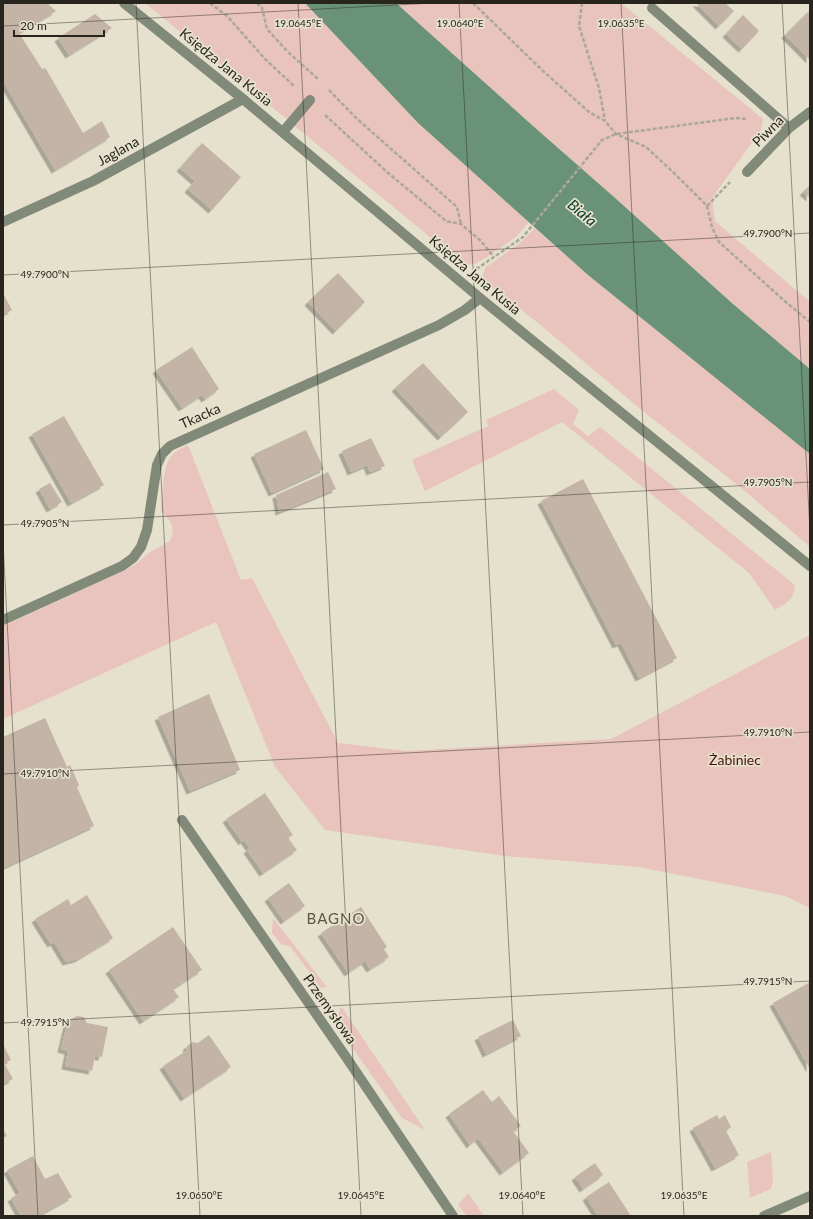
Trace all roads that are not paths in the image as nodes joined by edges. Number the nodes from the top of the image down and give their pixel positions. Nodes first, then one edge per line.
1 (124, 3) edge
2 (652, 8) dead end
3 (243, 99) junction
4 (310, 100) road end
5 (810, 112) edge
6 (788, 128) junction
7 (283, 132) junction
8 (747, 172) dead end
9 (3, 222) edge
10 (480, 298) junction
11 (810, 566) edge
12 (3, 620) edge
13 (182, 820) dead end
14 (810, 1196) edge
15 (784, 1212) edge
16 (453, 1216) edge
17 (764, 1216) edge

1 - 3 street, Księdza Jana Kusia
2 - 6 street
3 - 7 street, Księdza Jana Kusia
3 - 9 street, Jaglana
4 - 7 street
5 - 6 street, Piwna
6 - 8 street, Piwna
7 - 10 street, Księdza Jana Kusia
10 - 11 street, Księdza Jana Kusia
10 - 12 street, Tkacka
13 - 16 street, Przemysłowa
14 - 15 street
15 - 17 street

